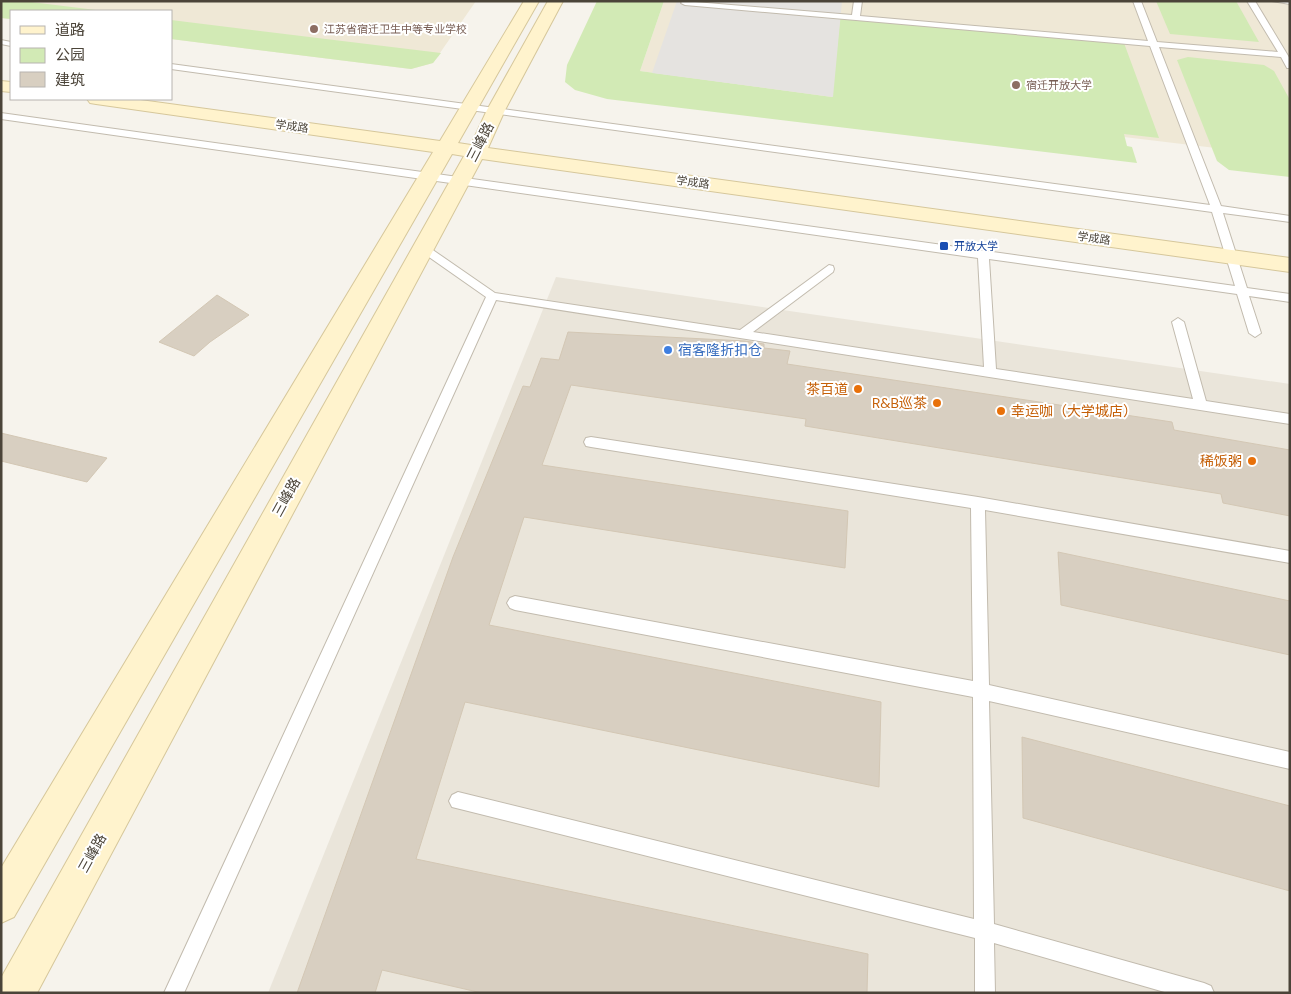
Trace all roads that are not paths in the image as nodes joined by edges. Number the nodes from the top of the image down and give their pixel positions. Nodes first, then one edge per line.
1 (532, 1) edge
2 (556, 1) edge
3 (858, 1) edge
4 (1138, 1) edge
5 (1251, 1) edge
6 (1276, 1) edge
7 (1290, 2) edge
8 (685, 3) dead end
9 (856, 18) junction
10 (1153, 43) junction
11 (1283, 55) junction
12 (172, 66) edge
13 (1290, 66) edge
14 (172, 94) edge
15 (105, 100) edge
16 (469, 108) junction
17 (496, 110) junction
18 (1, 116) edge
19 (466, 142) junction
20 (430, 176) junction
21 (460, 180) junction
22 (1217, 210) junction
23 (1290, 219) edge
24 (423, 248) junction
25 (1229, 248) junction
26 (1290, 248) edge
27 (982, 255) junction
28 (1290, 265) edge
29 (829, 269) dead end
30 (1242, 291) junction
31 (492, 296) junction
32 (1290, 298) edge
33 (1178, 322) dead end
34 (741, 334) junction
35 (1255, 334) dead end
36 (990, 373) junction
37 (1201, 405) junction
38 (1290, 419) edge
39 (592, 442) dead end
40 (978, 503) junction
41 (1290, 557) edge
42 (515, 603) dead end
43 (981, 691) junction
44 (1290, 760) edge
45 (458, 801) dead end
46 (1, 904) edge
47 (984, 931) junction
48 (15, 993) edge
49 (174, 993) edge
50 (985, 993) edge
51 (1204, 993) edge

1 - 16 main road, 三峰路
2 - 17 main road, 三峰路
3 - 9 lane
4 - 10 lane
5 - 11 lane
6 - 7 lane
8 - 9 lane
9 - 10 lane
10 - 11 lane
10 - 22 lane
11 - 13 lane
12 - 16 lane
14 - 19 main road, 学成路
15 - 19 main road, 学成路
16 - 17 lane
16 - 19 main road, 三峰路
17 - 19 main road, 三峰路
17 - 22 lane
18 - 20 lane
19 - 20 main road, 三峰路
19 - 21 main road, 三峰路
19 - 25 main road, 学成路
20 - 21 lane
20 - 46 main road, 三峰路
21 - 24 main road, 三峰路
21 - 27 lane
22 - 23 lane
22 - 25 lane
24 - 31 lane
24 - 48 main road, 三峰路
25 - 26 main road, 学成路
25 - 28 main road, 学成路
25 - 30 lane
27 - 30 lane
27 - 36 lane
29 - 34 lane
30 - 32 lane
30 - 35 lane
31 - 34 lane
31 - 49 lane
33 - 37 lane
34 - 36 lane
36 - 37 lane
37 - 38 lane
39 - 40 lane
40 - 41 lane
40 - 43 lane
42 - 43 lane
43 - 44 lane
43 - 47 lane
45 - 47 lane
47 - 50 lane
47 - 51 lane

